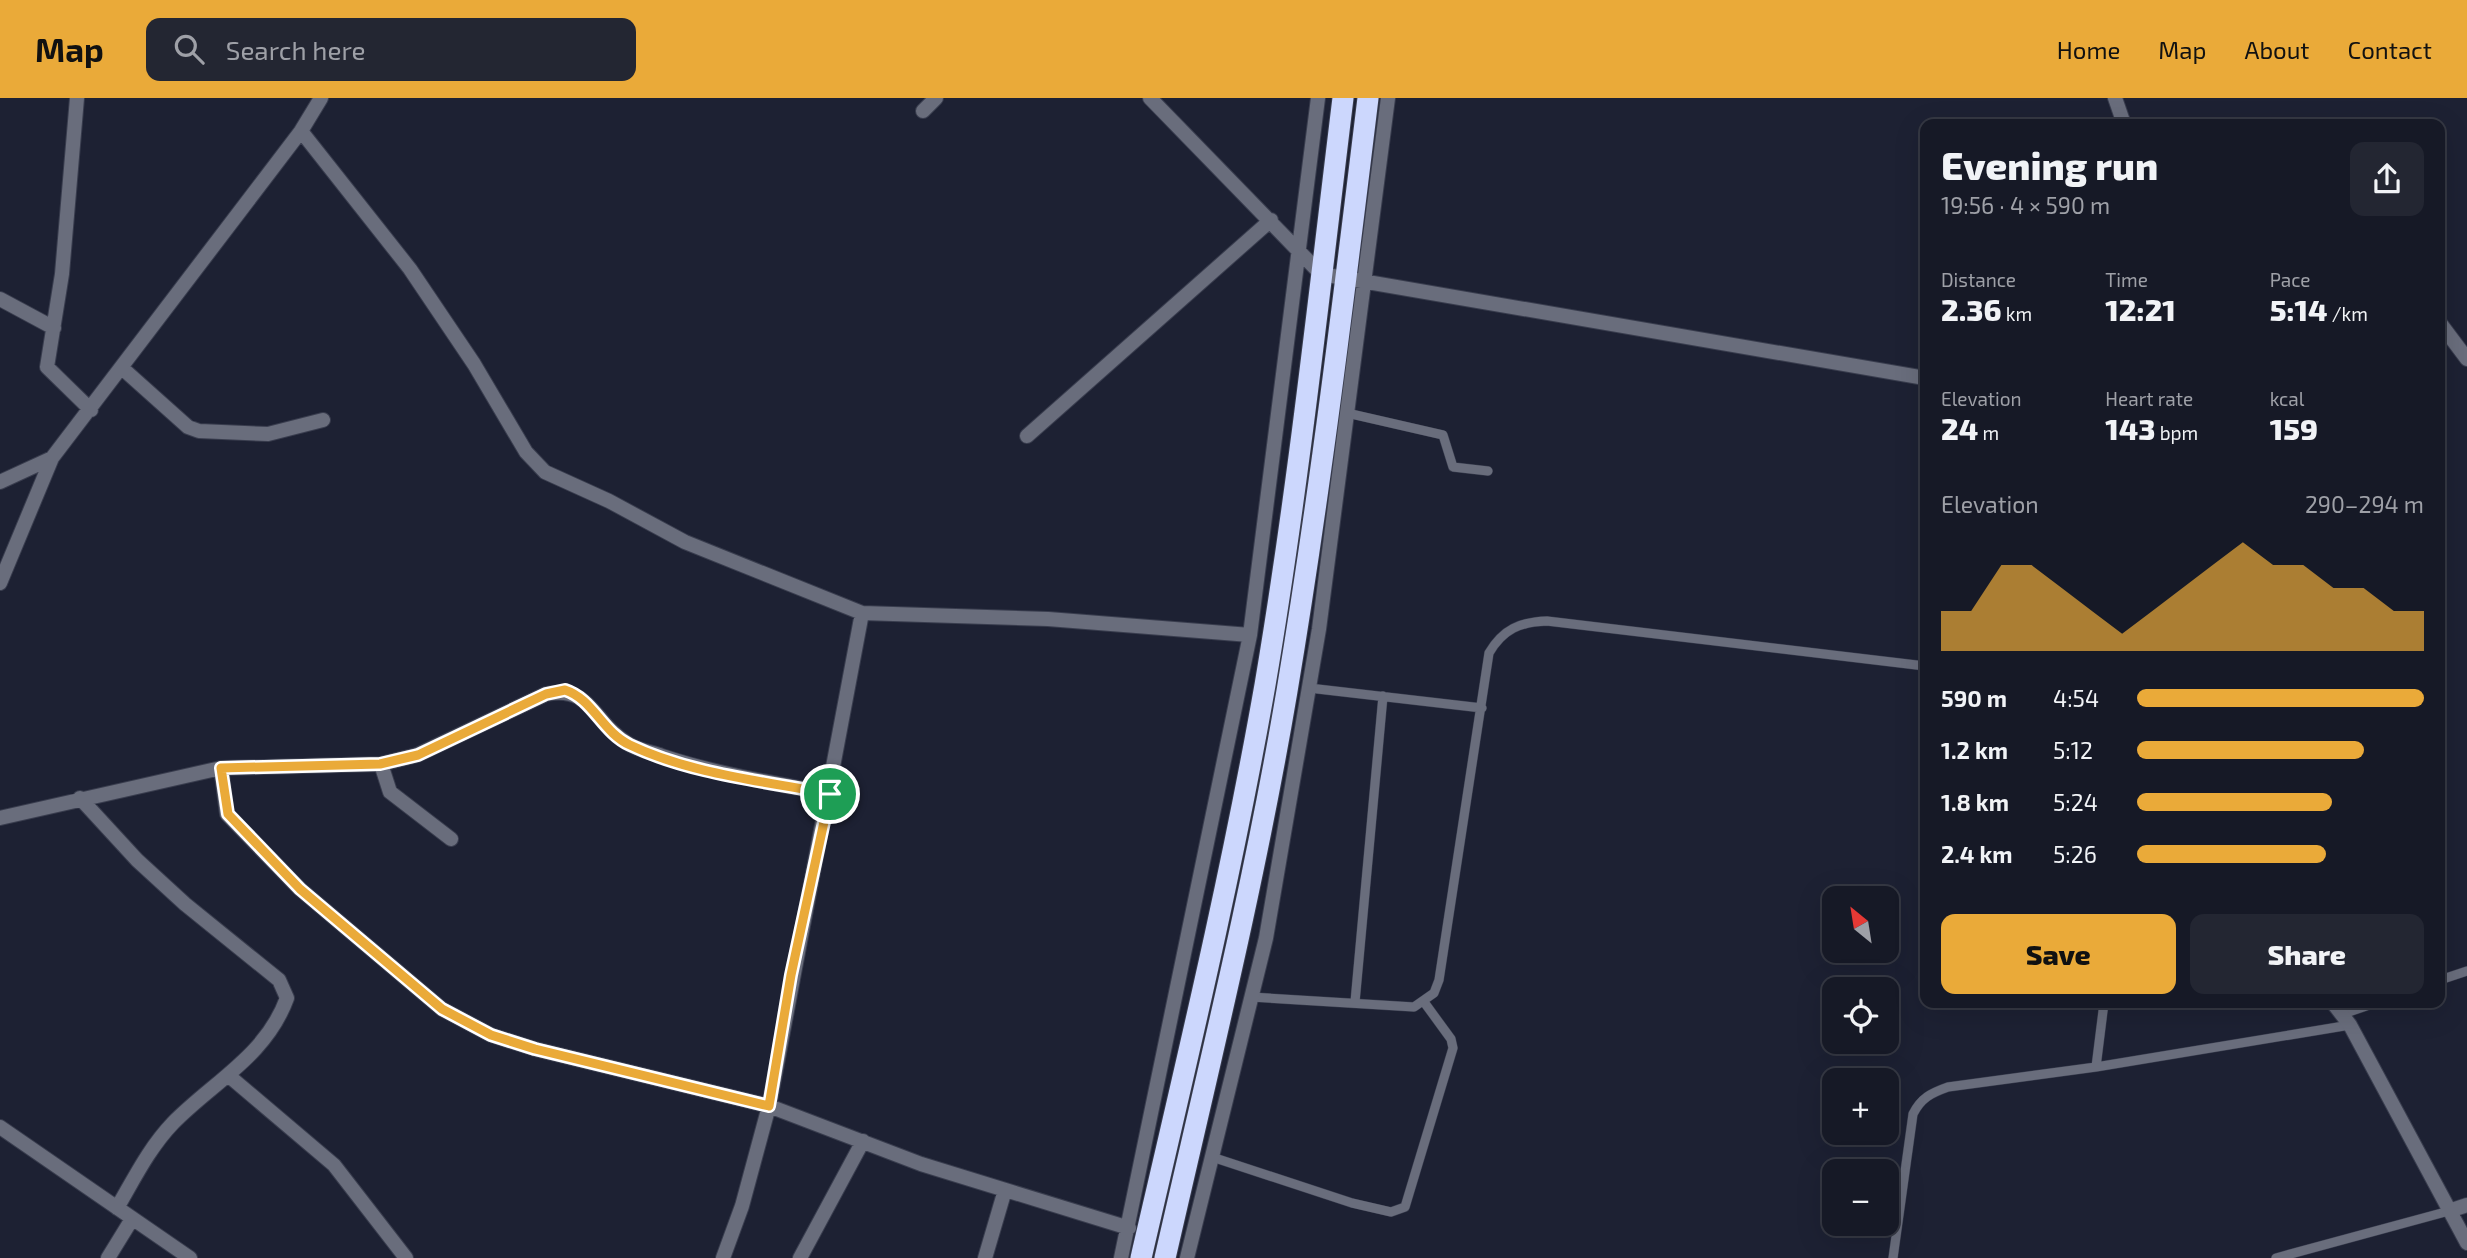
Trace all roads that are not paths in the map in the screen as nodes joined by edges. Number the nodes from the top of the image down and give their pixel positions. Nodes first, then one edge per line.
1 (78, 98) edge
2 (321, 98) edge
3 (936, 98) edge
4 (1150, 98) edge
5 (1318, 98) edge
6 (1343, 98) edge
7 (1368, 98) edge
8 (1388, 98) edge
9 (2115, 98) edge
10 (923, 111) dead end
11 (2122, 119) edge
12 (301, 131) junction
13 (1272, 220) junction
14 (1298, 250) junction
15 (1321, 274) junction
16 (1355, 279) junction
17 (0, 299) edge
18 (54, 328) junction
19 (2445, 330) edge
20 (2467, 359) edge
21 (122, 368) junction
22 (1920, 377) edge
23 (91, 410) junction
24 (1347, 413) junction
25 (323, 420) dead end
26 (1027, 436) dead end
27 (52, 458) junction
28 (1488, 471) dead end
29 (0, 482) edge
30 (0, 583) edge
31 (862, 613) junction
32 (1251, 635) junction
33 (1920, 665) edge
34 (1309, 688) junction
35 (1383, 696) junction
36 (1482, 708) junction
37 (380, 764) junction
38 (221, 768) junction
39 (830, 794) junction
40 (80, 798) junction
41 (0, 818) edge
42 (451, 839) dead end
43 (2467, 971) edge
44 (2445, 978) edge
45 (1251, 998) junction
46 (1355, 1002) junction
47 (1424, 1002) junction
48 (2103, 1008) edge
49 (2360, 1008) edge
50 (2341, 1014) edge
51 (2096, 1067) junction
52 (229, 1076) junction
53 (769, 1106) junction
54 (0, 1127) edge
55 (863, 1141) junction
56 (1212, 1157) junction
57 (1005, 1190) junction
58 (2467, 1205) edge
59 (117, 1208) junction
60 (2449, 1211) junction
61 (132, 1219) junction
62 (1129, 1228) junction
63 (2467, 1243) edge
64 (108, 1258) edge
65 (190, 1258) edge
66 (406, 1258) edge
67 (723, 1258) edge
68 (800, 1258) edge
69 (985, 1258) edge
70 (1121, 1258) edge
71 (1141, 1258) edge
72 (1165, 1258) edge
73 (1187, 1258) edge
74 (1893, 1258) edge
75 (2276, 1258) edge

1 - 18 street
2 - 12 street
3 - 10 street
4 - 13 street
5 - 14 street
6 - 15 highway
7 - 16 highway
8 - 16 street
9 - 11 street
12 - 21 street
12 - 31 street
13 - 14 street
13 - 26 street
14 - 15 street
14 - 32 street
15 - 16 street
15 - 71 highway
16 - 22 street
16 - 24 street
16 - 72 highway
17 - 18 street
18 - 23 street
19 - 20 street
21 - 23 street
21 - 25 street
23 - 27 street
24 - 28 lane
24 - 34 street
27 - 29 street
27 - 30 street
31 - 32 street
31 - 39 street
32 - 62 street
33 - 36 lane
34 - 35 lane
34 - 45 street
35 - 36 lane
35 - 46 lane
36 - 47 lane
37 - 38 street
37 - 39 street
37 - 42 street
38 - 40 street
38 - 53 street
39 - 53 street
40 - 41 street
40 - 52 street
43 - 44 lane
45 - 46 lane
45 - 56 street
46 - 47 lane
47 - 56 lane
48 - 51 lane
49 - 50 lane
50 - 51 lane
50 - 60 street
51 - 74 lane
52 - 59 street
52 - 66 street
53 - 55 street
53 - 67 street
54 - 59 street
55 - 57 street
55 - 68 street
56 - 73 street
57 - 62 street
57 - 69 street
58 - 60 street
59 - 61 street
60 - 63 street
60 - 75 lane
61 - 64 street
61 - 65 street
62 - 70 street

